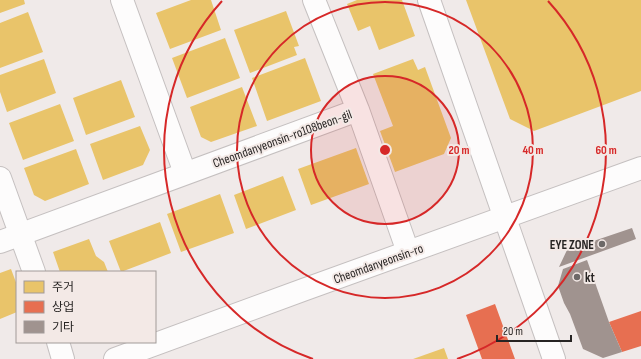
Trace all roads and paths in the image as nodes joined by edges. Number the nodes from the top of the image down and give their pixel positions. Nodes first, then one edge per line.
1 (122, 0) edge
2 (314, 0) edge
3 (429, 0) edge
4 (358, 110) junction
5 (641, 168) edge
6 (185, 173) junction
7 (0, 178) edge
8 (504, 218) junction
9 (21, 234) junction
10 (0, 242) edge
11 (408, 252) junction
12 (34, 271) edge
13 (58, 343) edge
14 (63, 359) edge
15 (114, 359) edge
16 (554, 359) edge

1 - 6 street
2 - 4 street, Cheomdanyeonsin-ro108beon-gil
3 - 8 street
4 - 6 street, Cheomdanyeonsin-ro108beon-gil
4 - 11 street
5 - 8 street, Cheomdanyeonsin-ro
6 - 9 street, Cheomdanyeonsin-ro108beon-gil
7 - 9 street
8 - 11 street, Cheomdanyeonsin-ro
8 - 16 street
9 - 10 street, Cheomdanyeonsin-ro108beon-gil
9 - 12 street
11 - 15 street, Cheomdanyeonsin-ro
13 - 14 street

